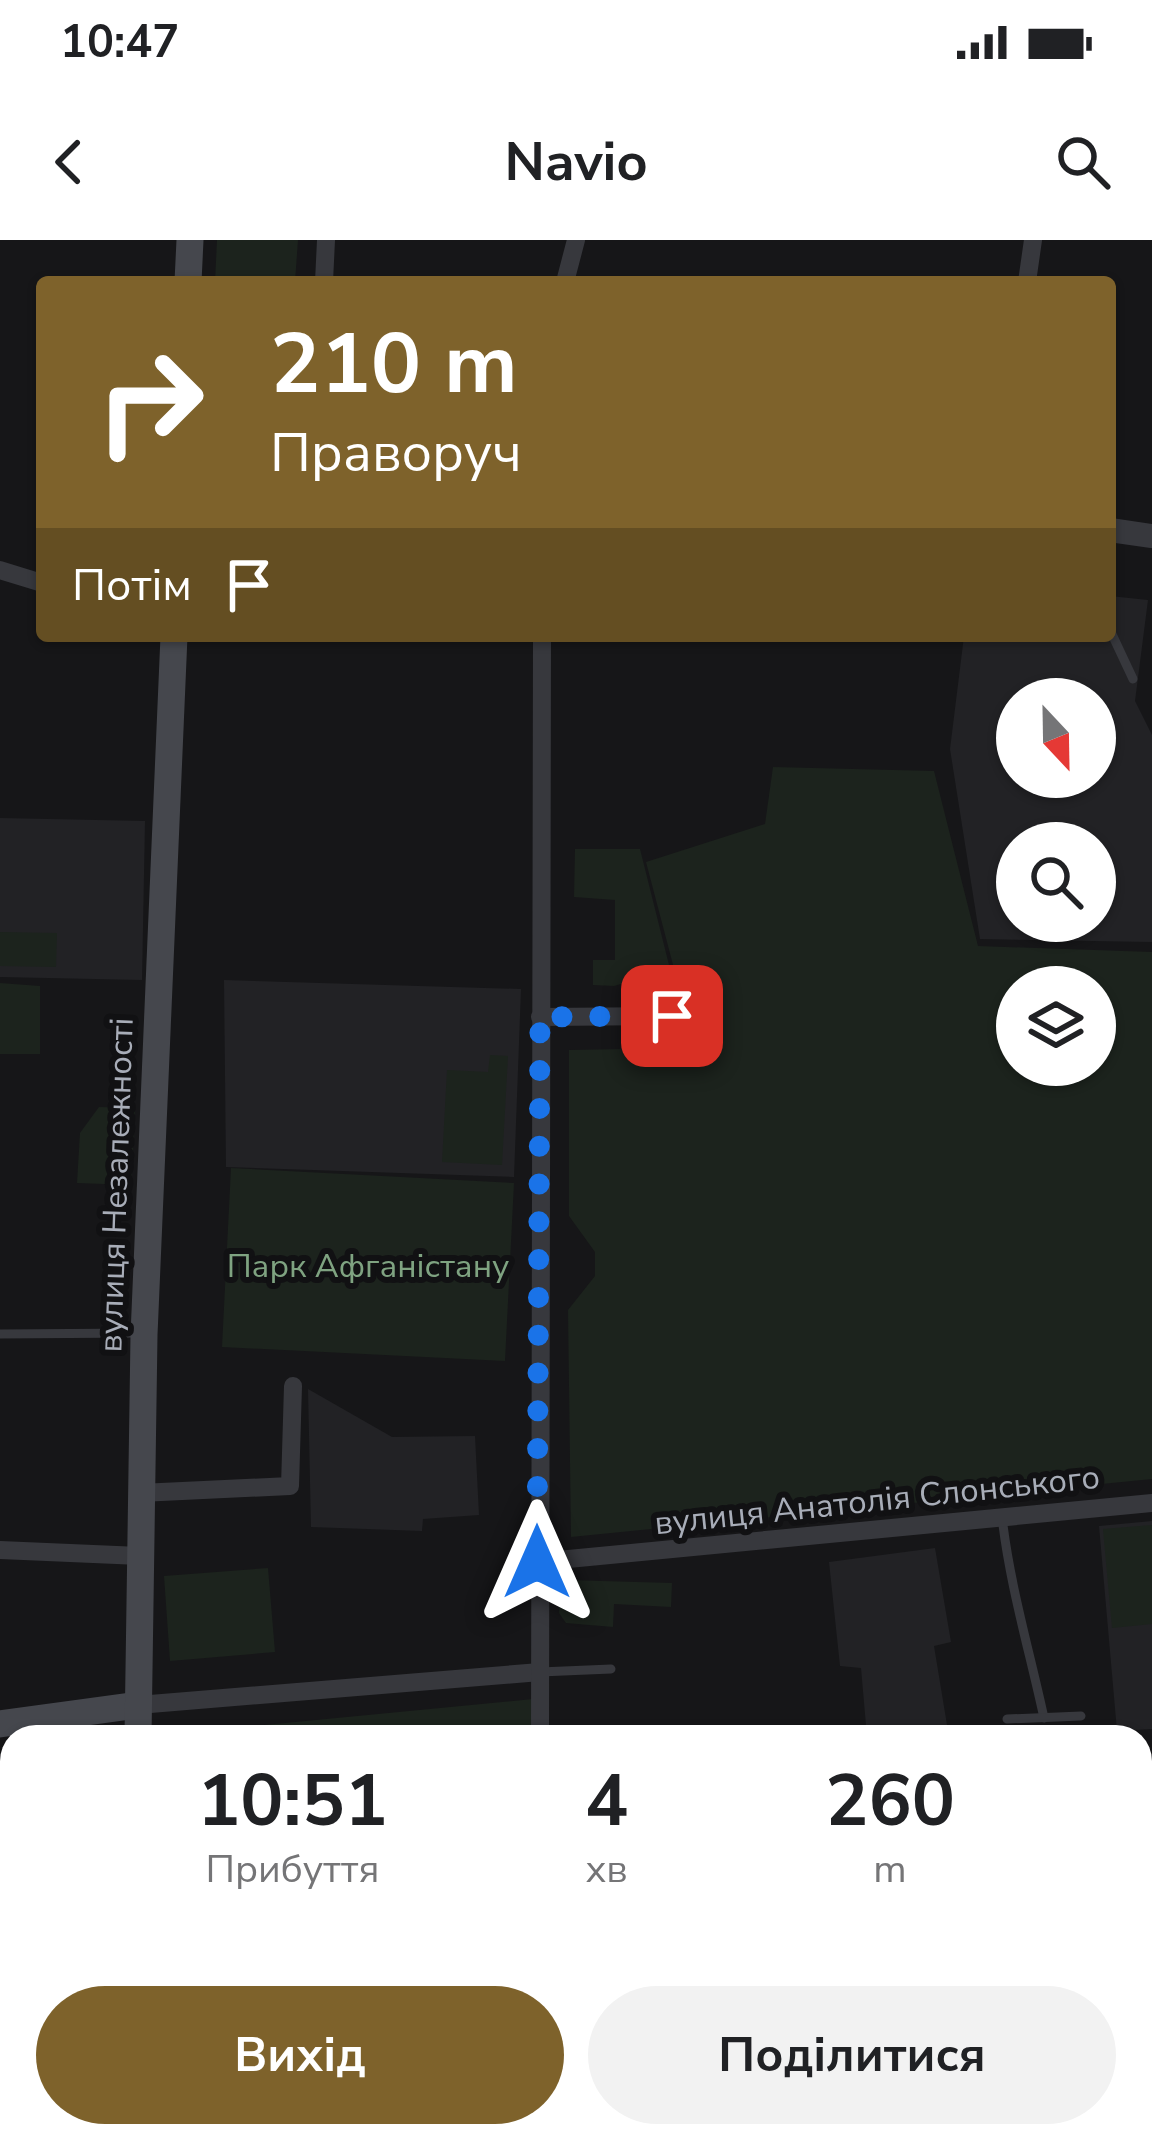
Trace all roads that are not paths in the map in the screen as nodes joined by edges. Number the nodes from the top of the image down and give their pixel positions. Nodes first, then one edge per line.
1 (190, 240) edge
2 (326, 240) edge
3 (576, 240) edge
4 (1033, 240) edge
5 (188, 276) edge
6 (324, 276) edge
7 (567, 276) edge
8 (1028, 276) edge
9 (1116, 531) edge
10 (1152, 536) edge
11 (0, 570) edge
12 (36, 581) edge
13 (174, 642) edge
14 (542, 642) edge
15 (1116, 642) edge
16 (1133, 679) dead end
17 (672, 1016) dead end
18 (540, 1017) junction
19 (0, 1334) edge
20 (144, 1335) junction
21 (293, 1386) dead end
22 (140, 1492) junction
23 (1152, 1503) edge
24 (1002, 1517) junction
25 (0, 1550) edge
26 (140, 1556) junction
27 (537, 1562) junction
28 (611, 1669) dead end
29 (540, 1672) junction
30 (138, 1706) junction
31 (1081, 1716) dead end
32 (1044, 1718) junction
33 (1006, 1719) dead end
34 (0, 1724) edge
35 (137, 1725) edge
36 (540, 1725) edge

1 - 5 main road
2 - 6 street
3 - 7 street
4 - 8 street
9 - 10 street
11 - 12 street
13 - 20 main road, вулиця Незалежності
14 - 18 street
15 - 16 lane
17 - 18 street
18 - 27 street
19 - 20 lane
20 - 22 main road, вулиця Незалежності
21 - 22 street
22 - 26 main road, вулиця Незалежності
23 - 24 street, вулиця Анатолія Слонського
24 - 27 street, вулиця Анатолія Слонського
24 - 32 lane
25 - 26 street
26 - 30 main road, вулиця Незалежності
27 - 29 street
28 - 29 lane
29 - 30 street
29 - 36 street
30 - 34 main road
30 - 35 main road, вулиця Незалежності
31 - 32 lane
32 - 33 lane

